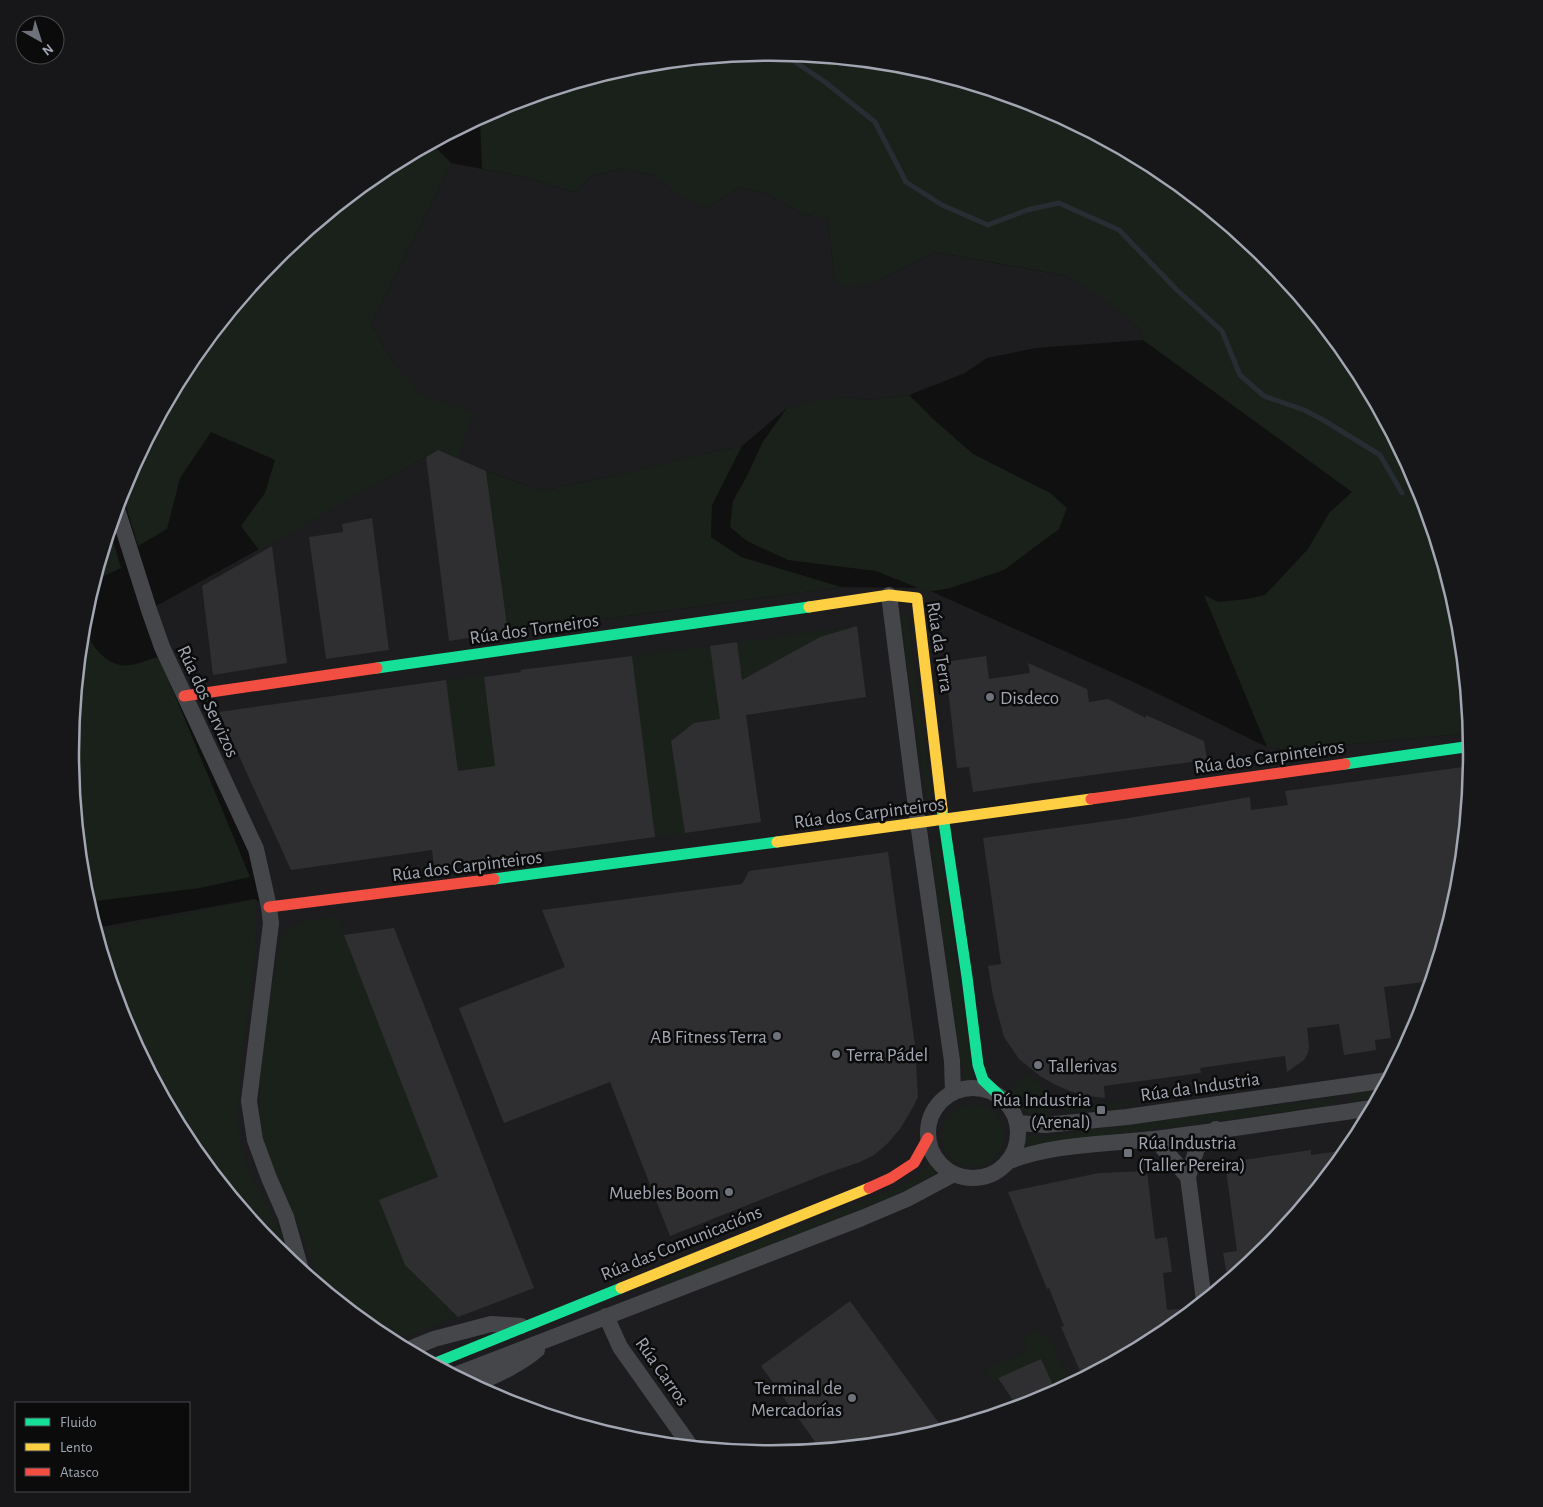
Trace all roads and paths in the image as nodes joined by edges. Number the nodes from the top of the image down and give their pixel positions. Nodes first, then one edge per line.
1 (120, 520) edge
2 (889, 595) junction
3 (184, 696) junction
4 (1464, 747) edge
5 (943, 820) junction
6 (918, 823) junction
7 (269, 907) junction
8 (1381, 1081) edge
9 (1342, 1086) junction
10 (953, 1093) junction
11 (1002, 1098) junction
12 (1365, 1109) edge
13 (1346, 1112) junction
14 (1017, 1123) junction
15 (1216, 1129) junction
16 (928, 1138) junction
17 (1155, 1138) junction
18 (1007, 1162) junction
19 (954, 1174) junction
20 (1188, 1177) junction
21 (297, 1258) edge
22 (1203, 1295) edge
23 (606, 1316) junction
24 (526, 1326) junction
25 (552, 1337) junction
26 (415, 1347) edge
27 (440, 1361) edge
28 (462, 1372) edge
29 (482, 1382) edge
30 (687, 1441) edge

1 - 3 street, Rúa dos Servizos
2 - 3 street, Rúa dos Torneiros
2 - 5 street, Rúa da Terra
2 - 6 street
3 - 7 street, Rúa dos Servizos
4 - 5 street, Rúa dos Carpinteiros
5 - 6 street, Rúa dos Carpinteiros
5 - 11 street, Rúa da Terra
6 - 7 street, Rúa dos Carpinteiros
6 - 10 street
7 - 21 street, Rúa dos Servizos
8 - 9 street, Rúa da Industria
9 - 13 street
9 - 14 street, Rúa da Industria
10 - 11 street
10 - 16 street, Rúa das Comunicacións
11 - 14 street
12 - 13 street
13 - 15 street
14 - 18 street
15 - 17 street
15 - 20 street
16 - 19 street
16 - 24 street, Rúa das Comunicacións
17 - 18 street
17 - 20 street
18 - 19 street
19 - 23 street
20 - 22 street
23 - 25 street
23 - 30 street, Rúa Carros
24 - 26 street
24 - 27 street, Rúa das Comunicacións
25 - 28 street
25 - 29 street

